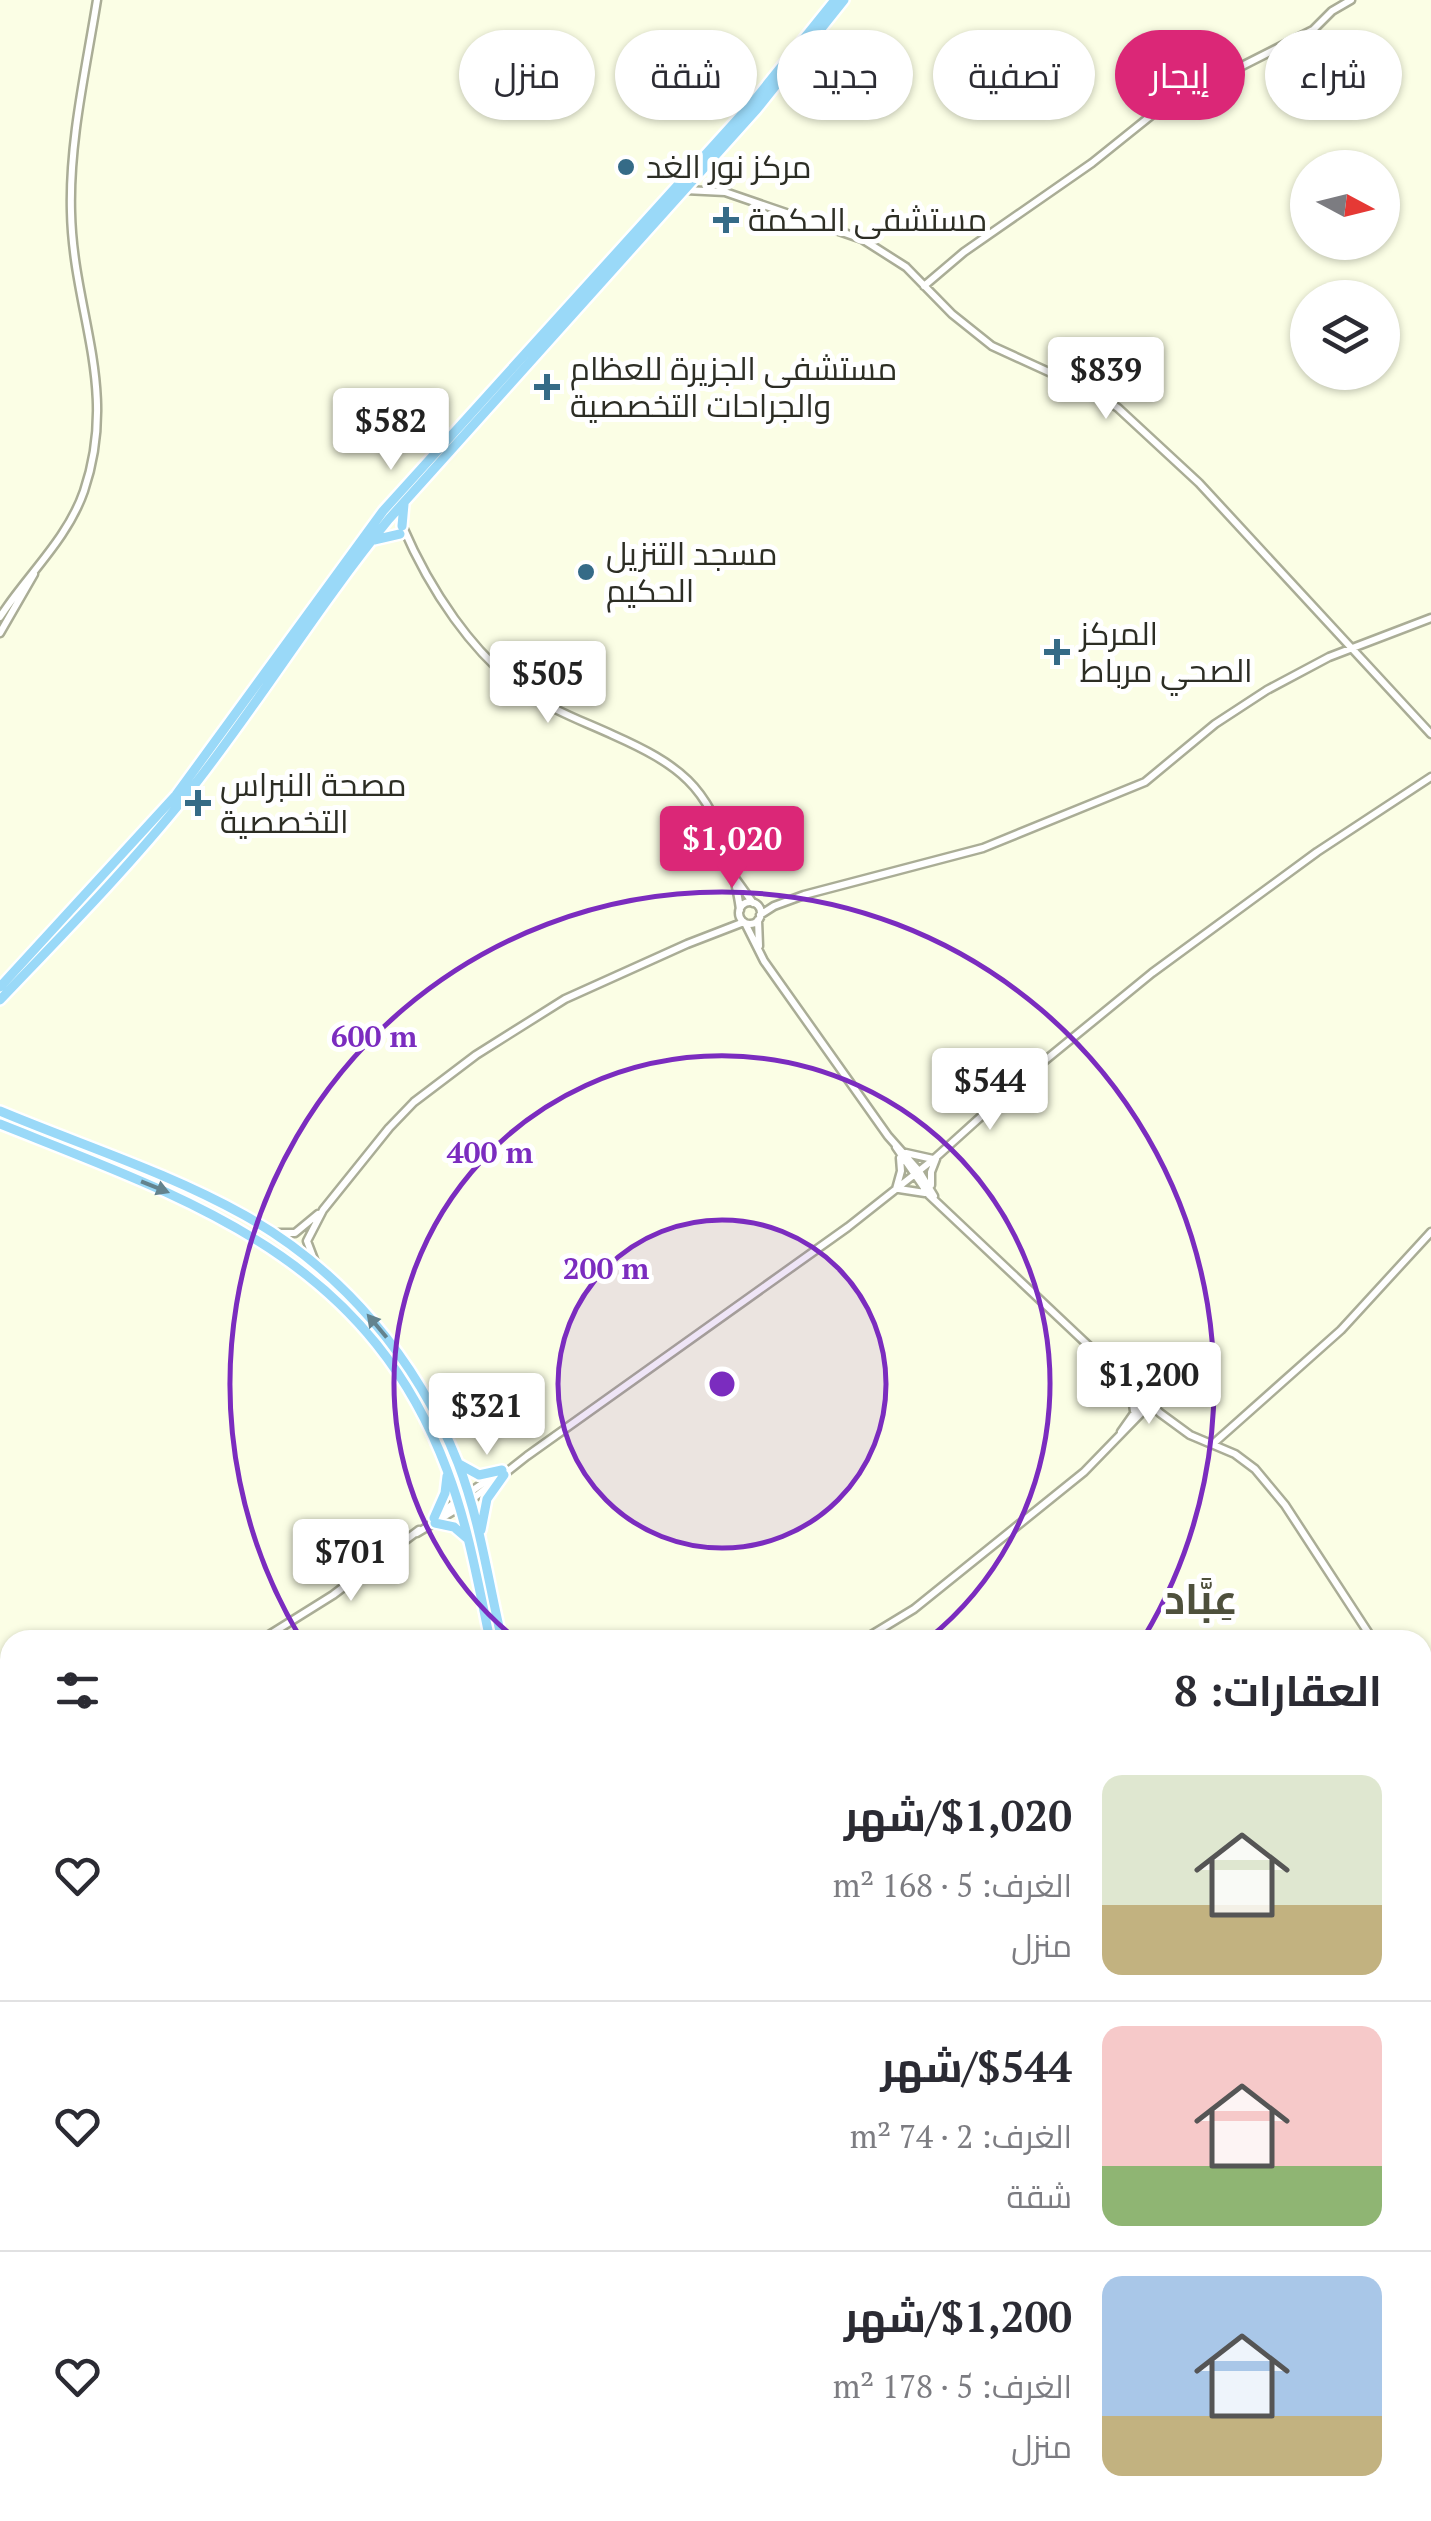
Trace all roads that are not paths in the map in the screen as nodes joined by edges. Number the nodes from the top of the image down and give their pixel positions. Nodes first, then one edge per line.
1 (97, 0) edge
2 (834, 0) edge
3 (844, 0) edge
4 (1351, 0) edge
5 (716, 156) junction
6 (685, 190) junction
7 (725, 192) junction
8 (924, 286) junction
9 (406, 501) junction
10 (388, 512) junction
11 (403, 532) junction
12 (371, 541) junction
13 (34, 573) junction
14 (0, 617) edge
15 (1431, 618) edge
16 (0, 632) edge
17 (1353, 647) junction
18 (1431, 734) edge
19 (1431, 778) edge
20 (734, 876) junction
21 (754, 904) junction
22 (774, 906) junction
23 (739, 910) junction
24 (759, 918) junction
25 (744, 923) junction
26 (721, 929) junction
27 (764, 961) junction
28 (0, 987) edge
29 (0, 1000) edge
30 (0, 1111) edge
31 (0, 1124) edge
32 (902, 1154) junction
33 (936, 1158) junction
34 (916, 1174) junction
35 (896, 1190) junction
36 (932, 1194) junction
37 (323, 1210) junction
38 (271, 1232) junction
39 (1431, 1232) edge
40 (318, 1267) junction
41 (1129, 1382) junction
42 (1148, 1400) junction
43 (1160, 1413) junction
44 (1137, 1414) junction
45 (1214, 1443) junction
46 (458, 1462) junction
47 (447, 1468) junction
48 (503, 1472) junction
49 (469, 1496) junction
50 (458, 1504) junction
51 (434, 1521) junction
52 (480, 1538) junction
53 (468, 1539) junction
54 (277, 1630) edge
55 (488, 1630) edge
56 (500, 1630) edge
57 (879, 1630) edge
58 (1366, 1630) edge

1 - 13 street
2 - 10 main road
3 - 5 main road
4 - 8 street
5 - 6 main road
5 - 7 street
6 - 7 street
6 - 9 main road
7 - 8 street
8 - 17 street
9 - 10 main road
9 - 11 main road
10 - 11 street
10 - 12 main road
10 - 28 main road
11 - 12 main road
11 - 20 street
12 - 29 main road
13 - 14 street
13 - 16 street
15 - 17 street
17 - 18 street
17 - 22 street
19 - 33 street
20 - 21 street
20 - 23 street
21 - 22 street
21 - 23 street
21 - 24 street
22 - 24 street
23 - 25 street
23 - 26 street
24 - 25 street
24 - 27 street
25 - 26 street
25 - 27 street
26 - 37 street
27 - 32 street
30 - 38 main road
31 -> 47 main road
32 - 33 street
32 - 34 street
32 - 35 street
33 - 34 street
33 - 36 street
34 - 35 street
34 - 36 street
35 - 36 street
35 - 48 street
36 - 41 street
37 - 38 street
37 - 40 street
38 - 40 main road
39 - 45 street
46 -> 40 main road
41 - 42 street
41 - 44 street
42 - 43 street
42 - 44 street
43 - 44 street
43 - 45 street
44 - 57 street
45 - 58 street
46 - 48 main road
46 - 49 main road
47 - 50 main road
47 - 51 main road
48 - 49 street
48 - 52 main road
49 - 50 street
49 - 52 main road
50 - 51 street
50 - 53 main road
51 - 53 main road
51 - 54 street
52 - 56 main road
53 - 55 main road

